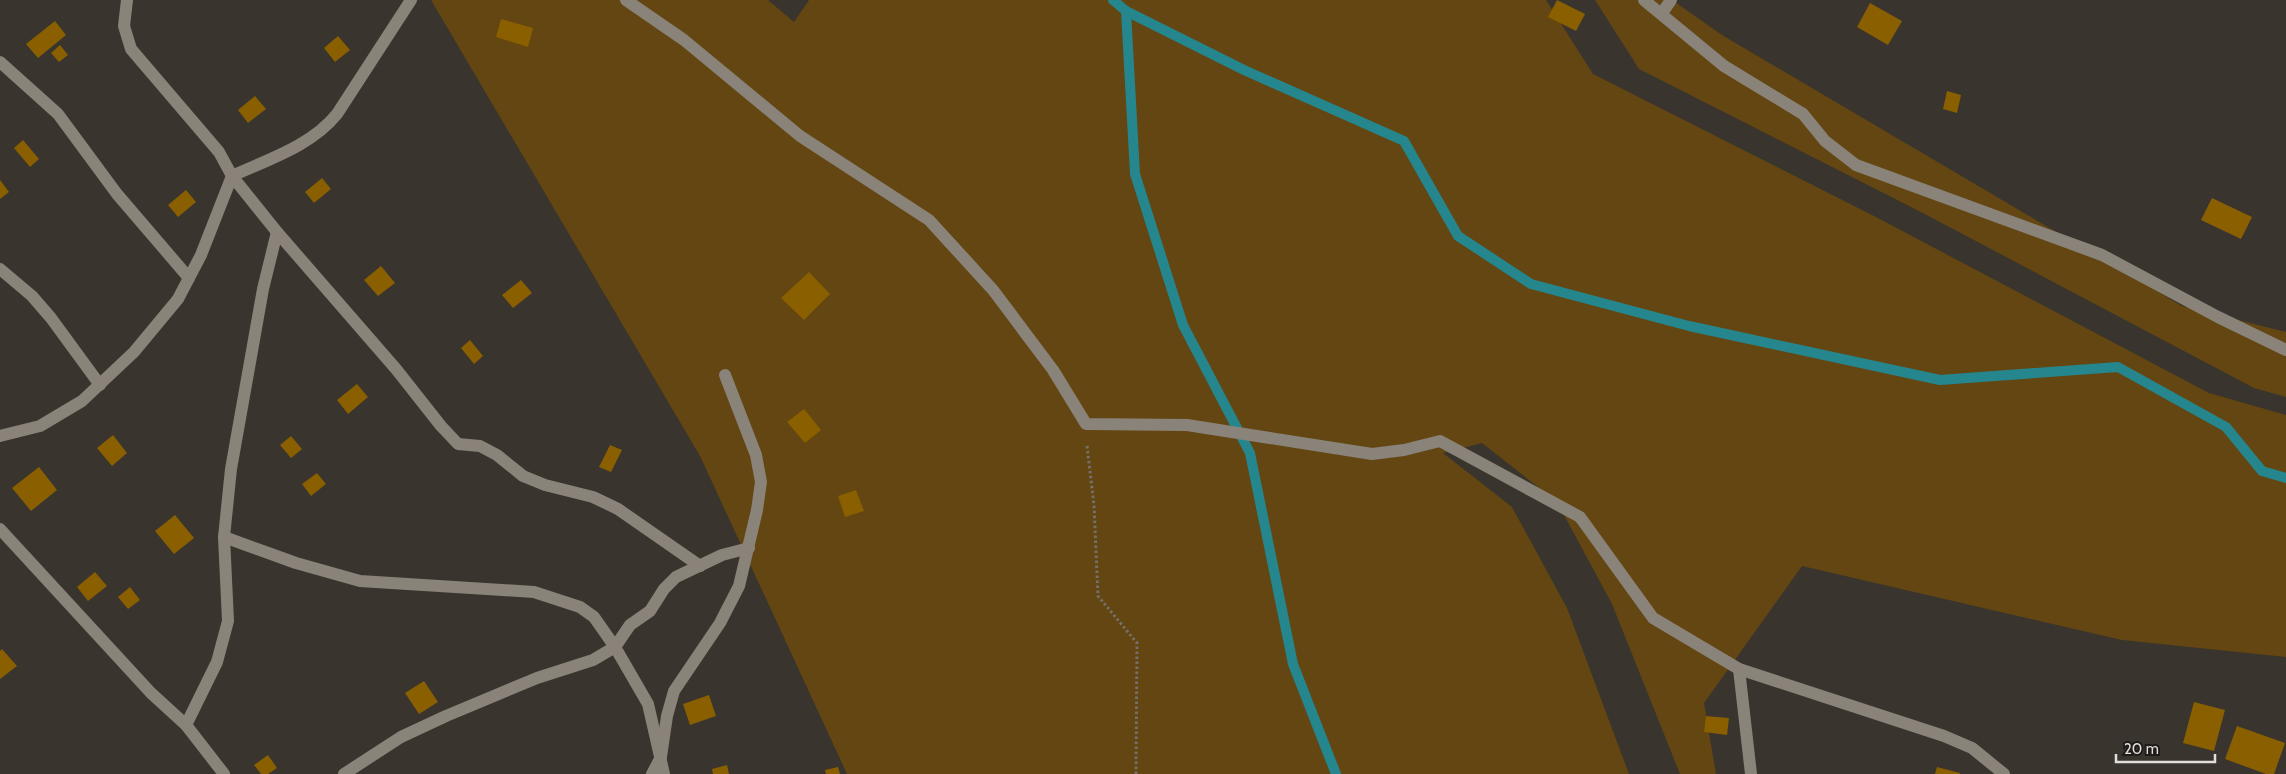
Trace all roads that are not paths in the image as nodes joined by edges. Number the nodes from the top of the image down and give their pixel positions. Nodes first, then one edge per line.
1 (127, 0) edge
2 (410, 0) edge
3 (626, 0) edge
4 (1644, 0) edge
5 (1671, 0) edge
6 (1662, 13) junction
7 (0, 62) edge
8 (232, 176) junction
9 (277, 232) junction
10 (0, 269) edge
11 (189, 278) junction
12 (2286, 350) edge
13 (725, 375) dead end
14 (100, 385) junction
15 (0, 436) edge
16 (0, 529) edge
17 (224, 536) junction
18 (749, 548) junction
19 (700, 566) junction
20 (615, 648) junction
21 (1739, 668) junction
22 (186, 724) junction
23 (661, 757) junction
24 (224, 774) edge
25 (344, 774) edge
26 (652, 774) edge
27 (664, 774) edge
28 (1751, 774) edge
29 (2004, 774) edge

1 - 8 street
2 - 8 street
3 - 21 street
4 - 6 street
5 - 6 street
6 - 12 street
7 - 11 street
8 - 9 street
8 - 11 street
9 - 17 street
9 - 19 street
10 - 14 street
11 - 14 street
13 - 18 street
14 - 15 street
16 - 22 street
17 - 20 street
17 - 22 street
18 - 19 street
18 - 23 street
19 - 20 street
20 - 23 street
20 - 25 street
21 - 28 street
21 - 29 street
22 - 24 street
23 - 26 street
23 - 27 street

